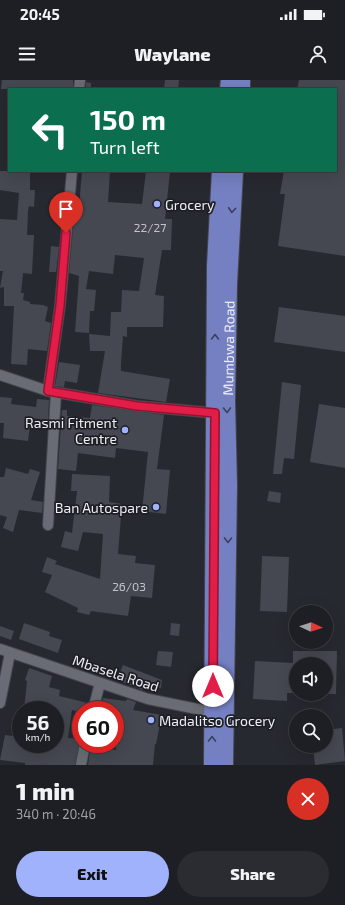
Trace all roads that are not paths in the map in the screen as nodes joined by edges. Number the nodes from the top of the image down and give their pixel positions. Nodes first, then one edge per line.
1 (72, 172) edge
2 (220, 172) edge
3 (235, 172) edge
4 (0, 375) edge
5 (52, 392) junction
6 (215, 413) junction
7 (48, 525) dead end
8 (5, 651) edge
9 (100, 683) junction
10 (95, 701) edge
11 (0, 703) edge
12 (219, 713) junction
13 (83, 753) edge
14 (81, 765) edge
15 (212, 765) edge
16 (225, 765) edge

1 - 5 street
6 -> 2 main road, Mumbwa Road
3 -> 12 main road, Mumbwa Road
4 - 5 street
5 - 6 street
5 - 7 street
6 - 12 main road, Mumbwa Road
8 - 9 street, Mbasela Road
8 - 11 street
9 - 10 street
9 - 12 street, Mbasela Road
15 -> 12 main road, Mumbwa Road
12 - 16 main road, Mumbwa Road
13 - 14 street

